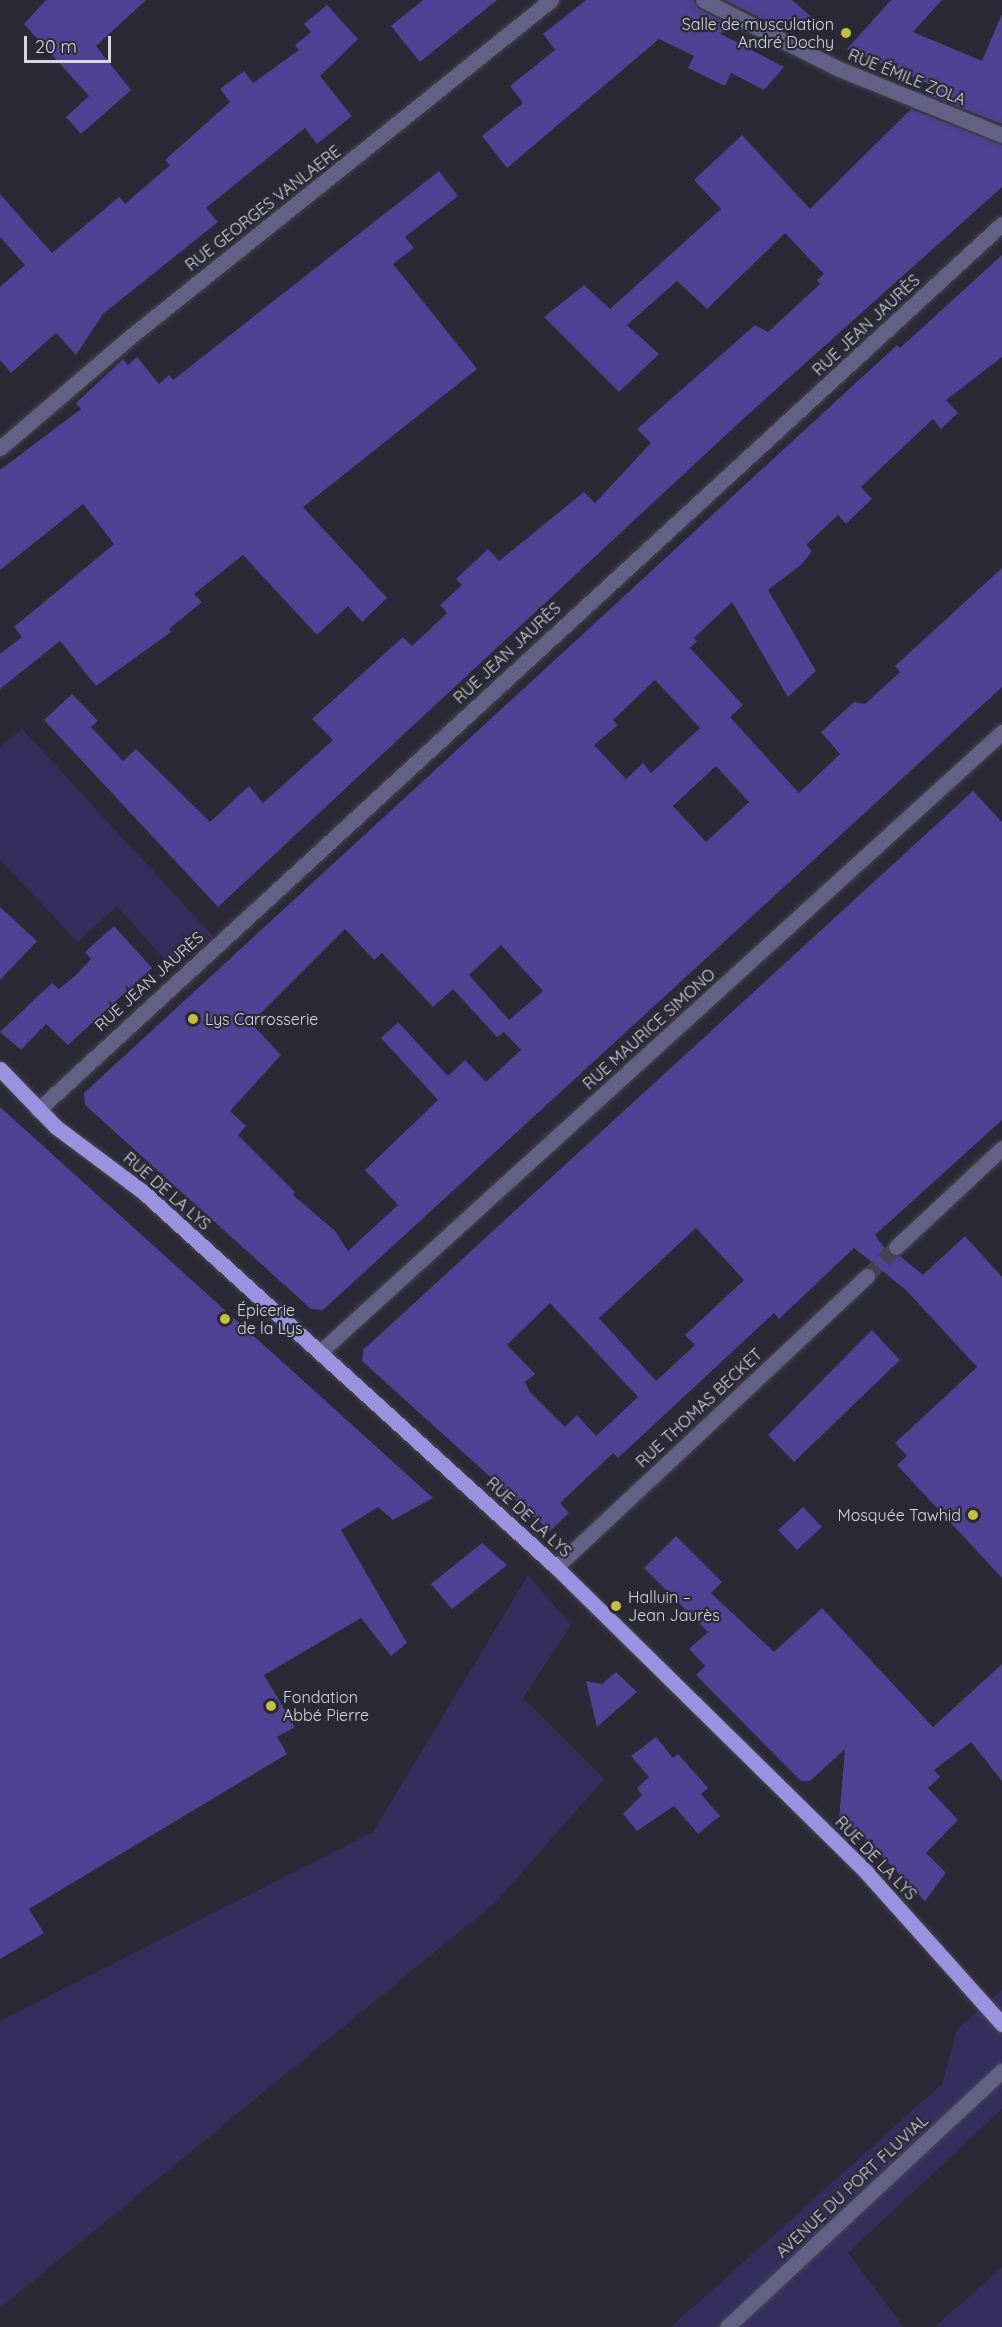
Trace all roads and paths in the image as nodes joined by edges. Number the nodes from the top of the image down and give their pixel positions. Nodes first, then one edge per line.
1 (551, 0) edge
2 (703, 0) edge
3 (1002, 135) edge
4 (1002, 224) edge
5 (0, 448) edge
6 (1002, 732) edge
7 (0, 1069) edge
8 (38, 1110) junction
9 (1002, 1148) edge
10 (896, 1247) tunnel mouth
11 (867, 1276) tunnel mouth
12 (320, 1352) junction
13 (556, 1567) junction
14 (1002, 2024) edge
15 (1002, 2071) edge
16 (727, 2327) edge

1 - 5 street, RUE GEORGES VANLAERE
2 - 3 street, RUE ÉMILE ZOLA
4 - 8 street, RUE JEAN JAURÈS
6 - 12 street, RUE MAURICE SIMONO
7 - 8 main road, RUE DE LA LYS
8 - 12 main road, RUE DE LA LYS
9 - 10 street
11 - 13 street, RUE THOMAS BECKET
12 - 13 main road, RUE DE LA LYS
13 - 14 main road, RUE DE LA LYS
15 - 16 street, AVENUE DU PORT FLUVIAL

